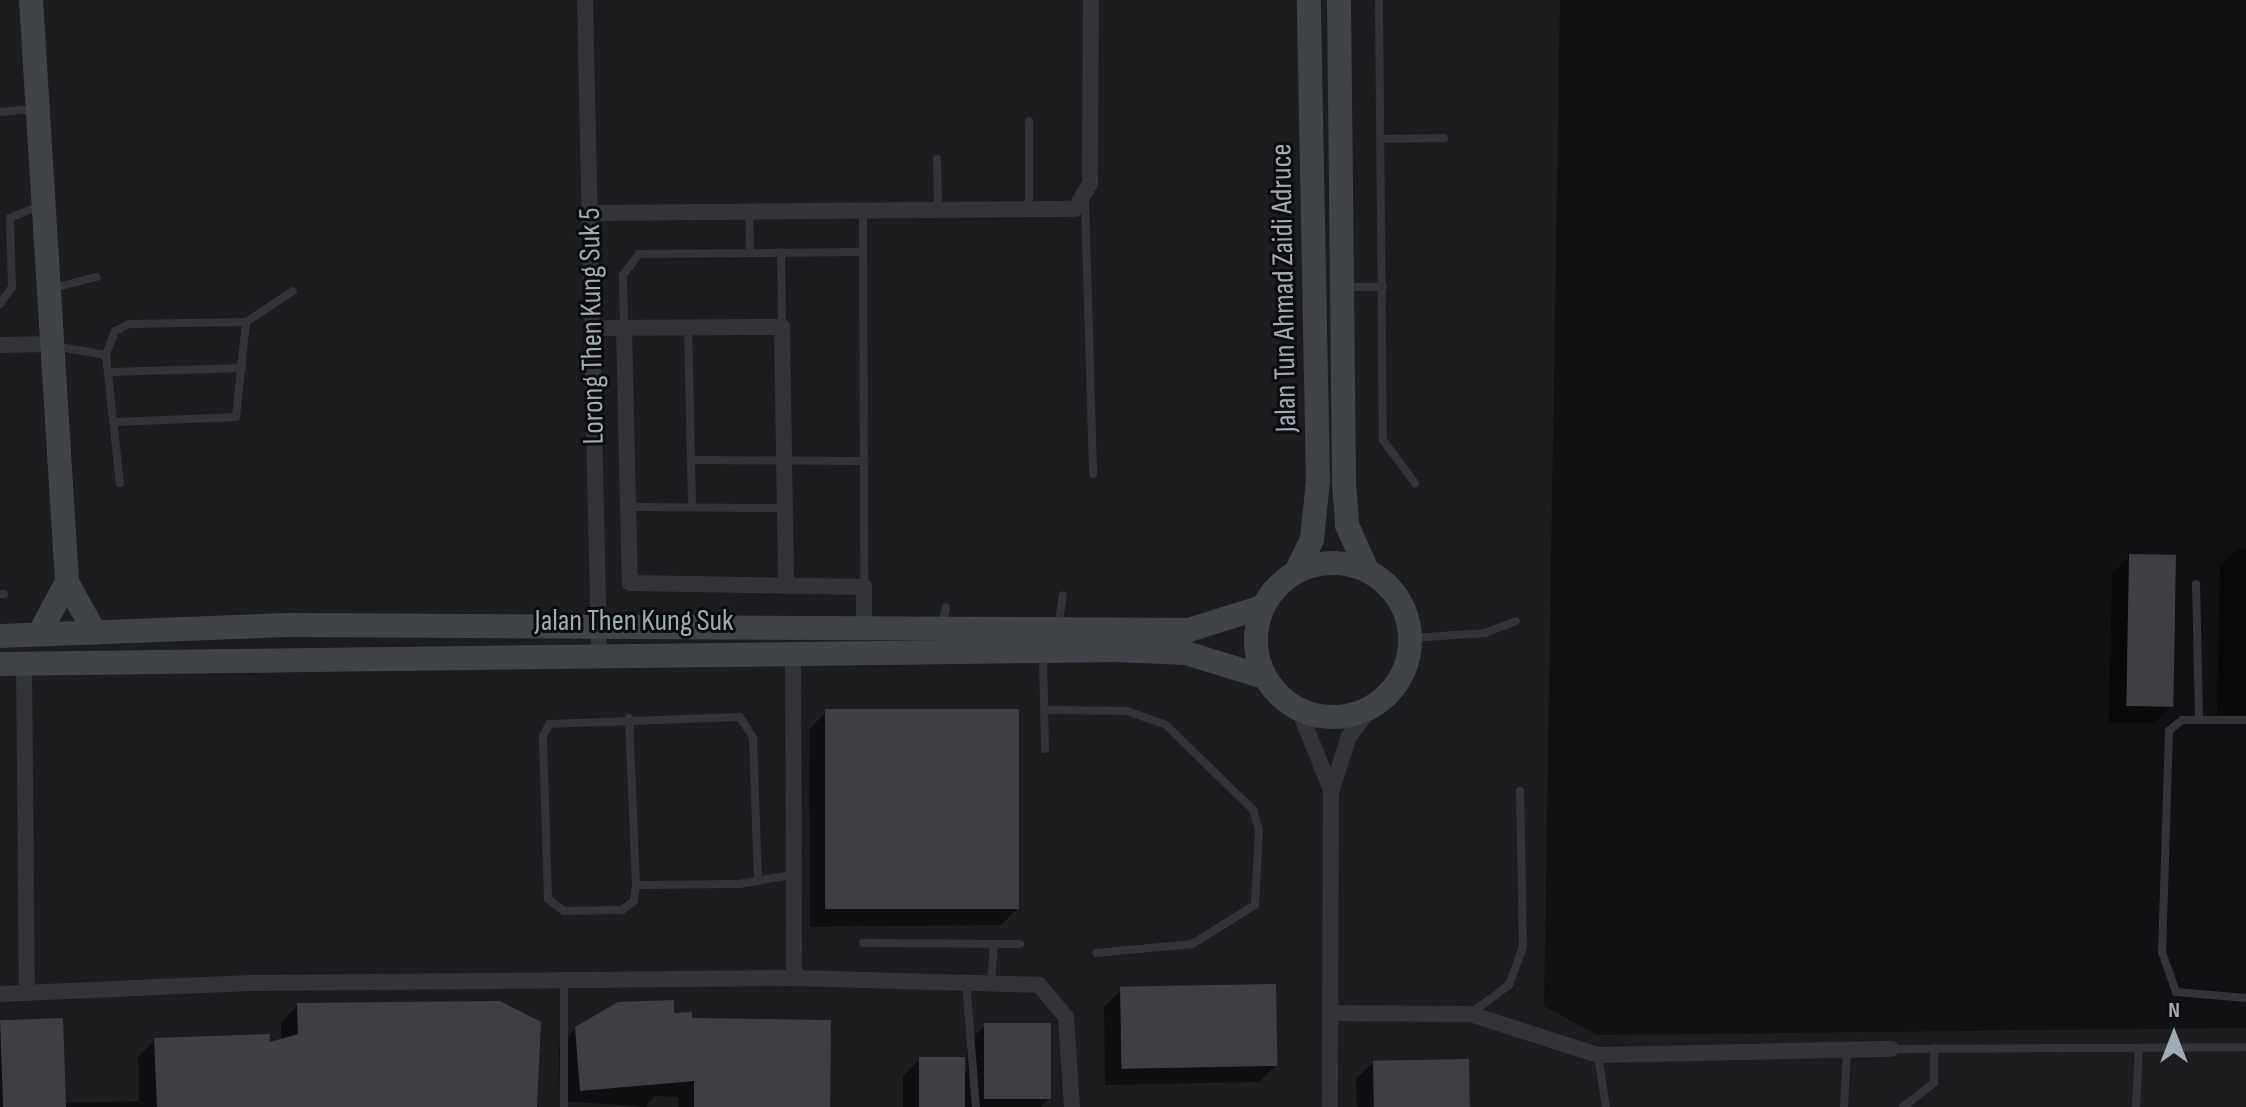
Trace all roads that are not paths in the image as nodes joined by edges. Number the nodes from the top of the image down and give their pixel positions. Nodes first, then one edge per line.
1 (31, 0) edge
2 (585, 0) edge
3 (1091, 0) edge
4 (1309, 0) edge
5 (1339, 0) edge
6 (1379, 0) edge
7 (37, 109) junction
8 (0, 112) edge
9 (1029, 121) dead end
10 (1444, 138) dead end
11 (1381, 139) junction
12 (937, 159) dead end
13 (1085, 201) junction
14 (43, 205) junction
15 (749, 210) junction
16 (863, 210) junction
17 (938, 210) junction
18 (1029, 211) junction
19 (590, 213) junction
20 (750, 251) junction
21 (781, 252) junction
22 (863, 252) junction
23 (96, 277) dead end
24 (1342, 287) junction
25 (1383, 287) junction
26 (49, 289) junction
27 (293, 291) dead end
28 (0, 304) edge
29 (246, 322) junction
30 (688, 327) junction
31 (782, 327) junction
32 (592, 328) junction
33 (624, 328) junction
34 (50, 344) junction
35 (0, 345) edge
36 (106, 355) junction
37 (242, 368) junction
38 (110, 372) junction
39 (117, 422) junction
40 (595, 453) junction
41 (626, 453) junction
42 (691, 460) junction
43 (784, 461) junction
44 (863, 461) junction
45 (1093, 474) dead end
46 (120, 483) dead end
47 (1415, 483) dead end
48 (626, 507) junction
49 (692, 507) junction
50 (784, 508) junction
51 (1367, 570) junction
52 (1296, 572) junction
53 (67, 582) junction
54 (2196, 584) dead end
55 (786, 586) junction
56 (864, 587) junction
57 (1063, 595) dead end
58 (1262, 607) junction
59 (1516, 621) dead end
60 (599, 624) junction
61 (864, 626) junction
62 (1058, 628) junction
63 (95, 633) junction
64 (39, 634) junction
65 (0, 636) edge
66 (1411, 638) junction
67 (1043, 650) junction
68 (599, 652) junction
69 (793, 653) junction
70 (12, 664) edge
71 (1264, 677) junction
72 (1370, 709) junction
73 (1045, 710) junction
74 (1299, 710) junction
75 (629, 718) junction
76 (2199, 719) junction
77 (2246, 720) edge
78 (1045, 749) dead end
79 (1331, 790) junction
80 (1520, 791) dead end
81 (791, 875) junction
82 (758, 878) junction
83 (636, 885) junction
84 (863, 943) dead end
85 (1020, 944) dead end
86 (994, 945) junction
87 (1096, 953) dead end
88 (794, 978) junction
89 (966, 981) junction
90 (991, 981) junction
91 (564, 985) junction
92 (27, 992) junction
93 (0, 994) edge
94 (2246, 998) edge
95 (1332, 1013) junction
96 (1470, 1014) junction
97 (2246, 1047) edge
98 (1934, 1048) junction
99 (2139, 1048) junction
100 (1847, 1049) junction
101 (1891, 1049) joint
102 (1598, 1055) junction
103 (564, 1107) edge
104 (976, 1107) edge
105 (1072, 1107) edge
106 (1330, 1107) edge
107 (1606, 1107) edge
108 (1844, 1107) edge
109 (1903, 1107) edge
110 (2136, 1107) edge

1 - 7 street
2 - 19 street, Lorong Then Kung Suk 5
3 - 13 street
4 - 52 street, Jalan Tun Ahmad Zaidi Adruce
5 - 24 street, Jalan Tun Ahmad Zaidi Adruce
6 - 11 lane
7 - 8 lane
7 - 14 street
9 - 18 lane
10 - 11 lane
11 - 25 lane
12 - 17 lane
13 - 18 street
13 - 45 lane
14 - 26 street
14 - 28 lane
15 - 16 street
15 - 19 street
15 - 20 lane
16 - 17 street
16 - 22 lane
17 - 18 street
19 - 32 street, Lorong Then Kung Suk 5
20 - 21 lane
20 - 33 lane
21 - 22 lane
21 - 31 lane
22 - 44 lane
23 - 26 lane
24 - 25 lane
24 - 51 street, Jalan Tun Ahmad Zaidi Adruce
25 - 47 lane
26 - 34 street
27 - 29 lane
29 - 36 lane
29 - 37 lane
30 - 31 street
30 - 33 street
30 - 42 lane
31 - 43 street
32 - 33 street
32 - 40 street, Lorong Then Kung Suk 5
33 - 41 street
34 - 35 street
34 - 36 lane
34 - 53 street
36 - 38 lane
37 - 38 lane
37 - 39 lane
38 - 39 lane
39 - 46 lane
40 - 41 street
40 - 60 street, Lorong Then Kung Suk 5
41 - 48 street
42 - 43 lane
42 - 49 lane
43 - 44 lane
43 - 50 street
44 - 56 lane
48 - 49 lane
48 - 55 street
49 - 50 lane
50 - 55 street
51 - 52 street
51 - 66 street
52 - 58 street
53 - 63 street
53 - 64 street
54 - 76 lane
55 - 56 street
56 - 61 street
57 - 62 lane
58 - 62 street, Jalan Then Kung Suk
58 - 71 street
59 - 66 lane
60 - 61 street, Jalan Then Kung Suk
60 - 63 street, Jalan Then Kung Suk
60 - 68 street, Lorong Then Kung Suk 5
61 - 62 street, Jalan Then Kung Suk
63 - 64 street, Jalan Then Kung Suk
64 - 65 street, Jalan Then Kung Suk
66 - 72 street
67 - 69 street, Jalan Then Kung Suk
67 - 71 street, Jalan Then Kung Suk
67 - 73 lane
68 - 69 street, Jalan Then Kung Suk
68 - 70 street, Jalan Then Kung Suk
69 - 81 street
70 - 92 street
71 - 74 street
72 - 74 street
72 - 79 street
73 - 78 lane
73 - 87 lane
74 - 79 street
75 - 82 lane
75 - 83 lane
75 - 83 lane
76 - 77 lane
76 - 94 lane
79 - 95 street
80 - 96 lane
81 - 82 lane
81 - 88 street
82 - 83 lane
84 - 86 lane
85 - 86 lane
86 - 90 lane
88 - 89 street
88 - 91 street
89 - 90 street
89 - 104 lane
90 - 105 street
91 - 92 street
91 - 103 lane
92 - 93 street
95 - 96 street
95 - 106 street
96 - 102 street
97 - 99 lane
98 - 99 lane
98 - 101 lane
98 - 109 lane
99 - 110 lane
100 - 101 street
100 - 102 street
100 - 108 lane
102 - 107 lane

